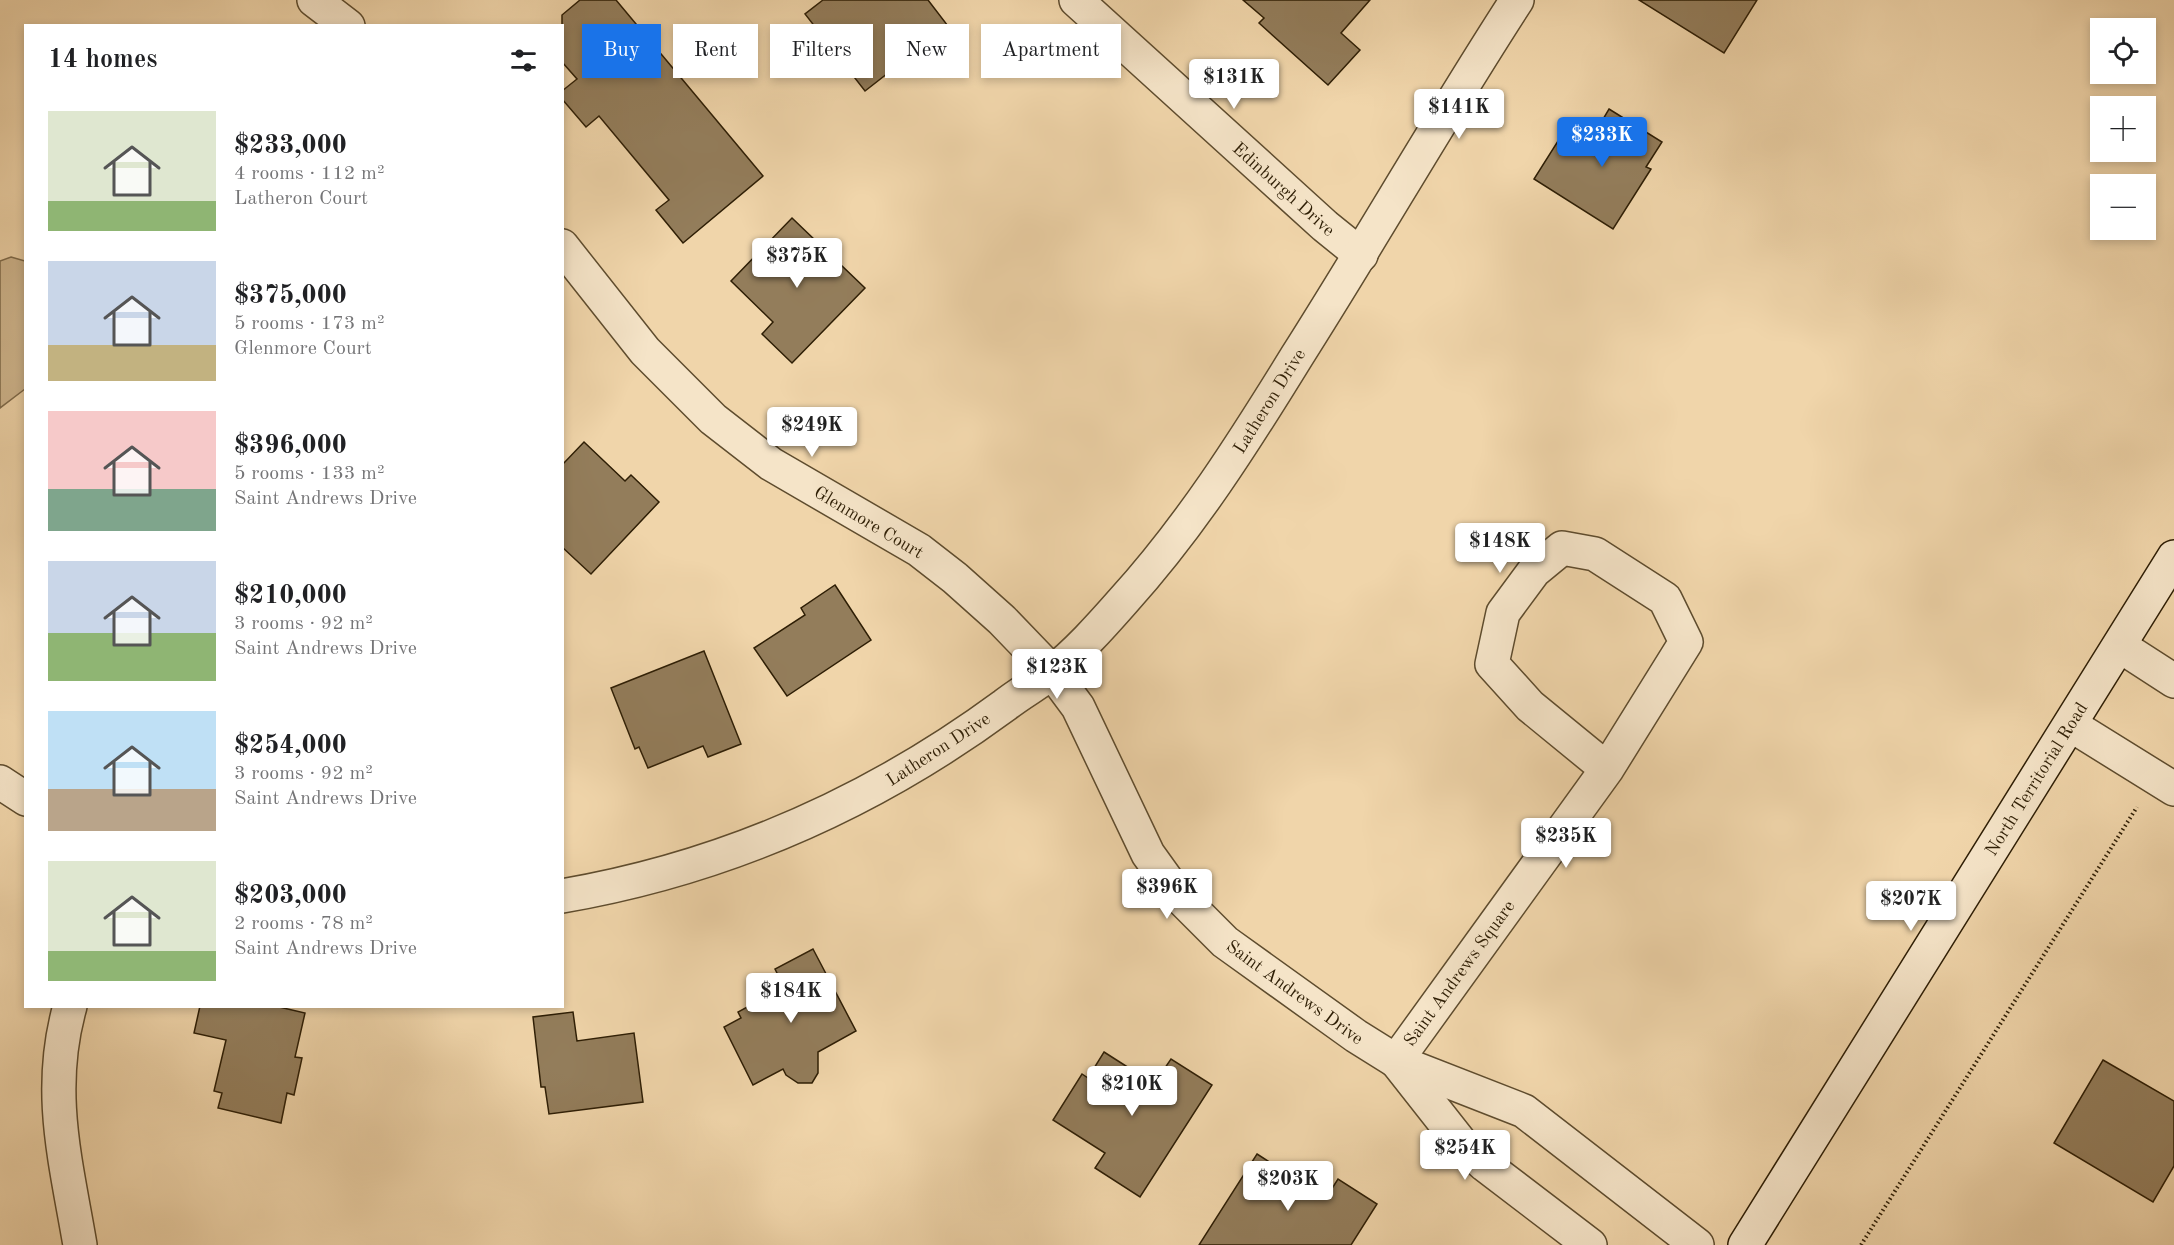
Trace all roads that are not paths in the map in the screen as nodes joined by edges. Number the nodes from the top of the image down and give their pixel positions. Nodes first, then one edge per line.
1 (314, 0) edge
2 (1076, 0) edge
3 (1517, 0) edge
4 (345, 24) edge
5 (564, 249) edge
6 (1361, 255) junction
7 (2174, 557) edge
8 (2120, 646) junction
9 (1052, 672) junction
10 (2174, 681) edge
11 (2071, 725) junction
12 (1607, 769) junction
13 (0, 782) edge
14 (2165, 784) edge
15 (24, 798) edge
16 (564, 896) edge
17 (70, 1008) edge
18 (1396, 1061) junction
19 (80, 1245) edge
20 (1590, 1245) edge
21 (1698, 1245) edge
22 (1745, 1245) edge

1 - 4 street
2 - 6 street, Edinburgh Drive
3 - 6 street, Latheron Drive
5 - 9 street, Glenmore Court
6 - 9 street, Latheron Drive
7 - 8 street, North Territorial Road
8 - 10 street
8 - 11 street, North Territorial Road
9 - 16 street, Latheron Drive
9 - 18 street, Saint Andrews Drive
11 - 14 street
11 - 22 street, North Territorial Road
12 - 12 street, Saint Andrews Square
12 - 18 street, Saint Andrews Square
13 - 15 street
17 - 19 street
18 - 20 street, Saint Andrews Drive
18 - 21 street, Saint Andrews Drive

